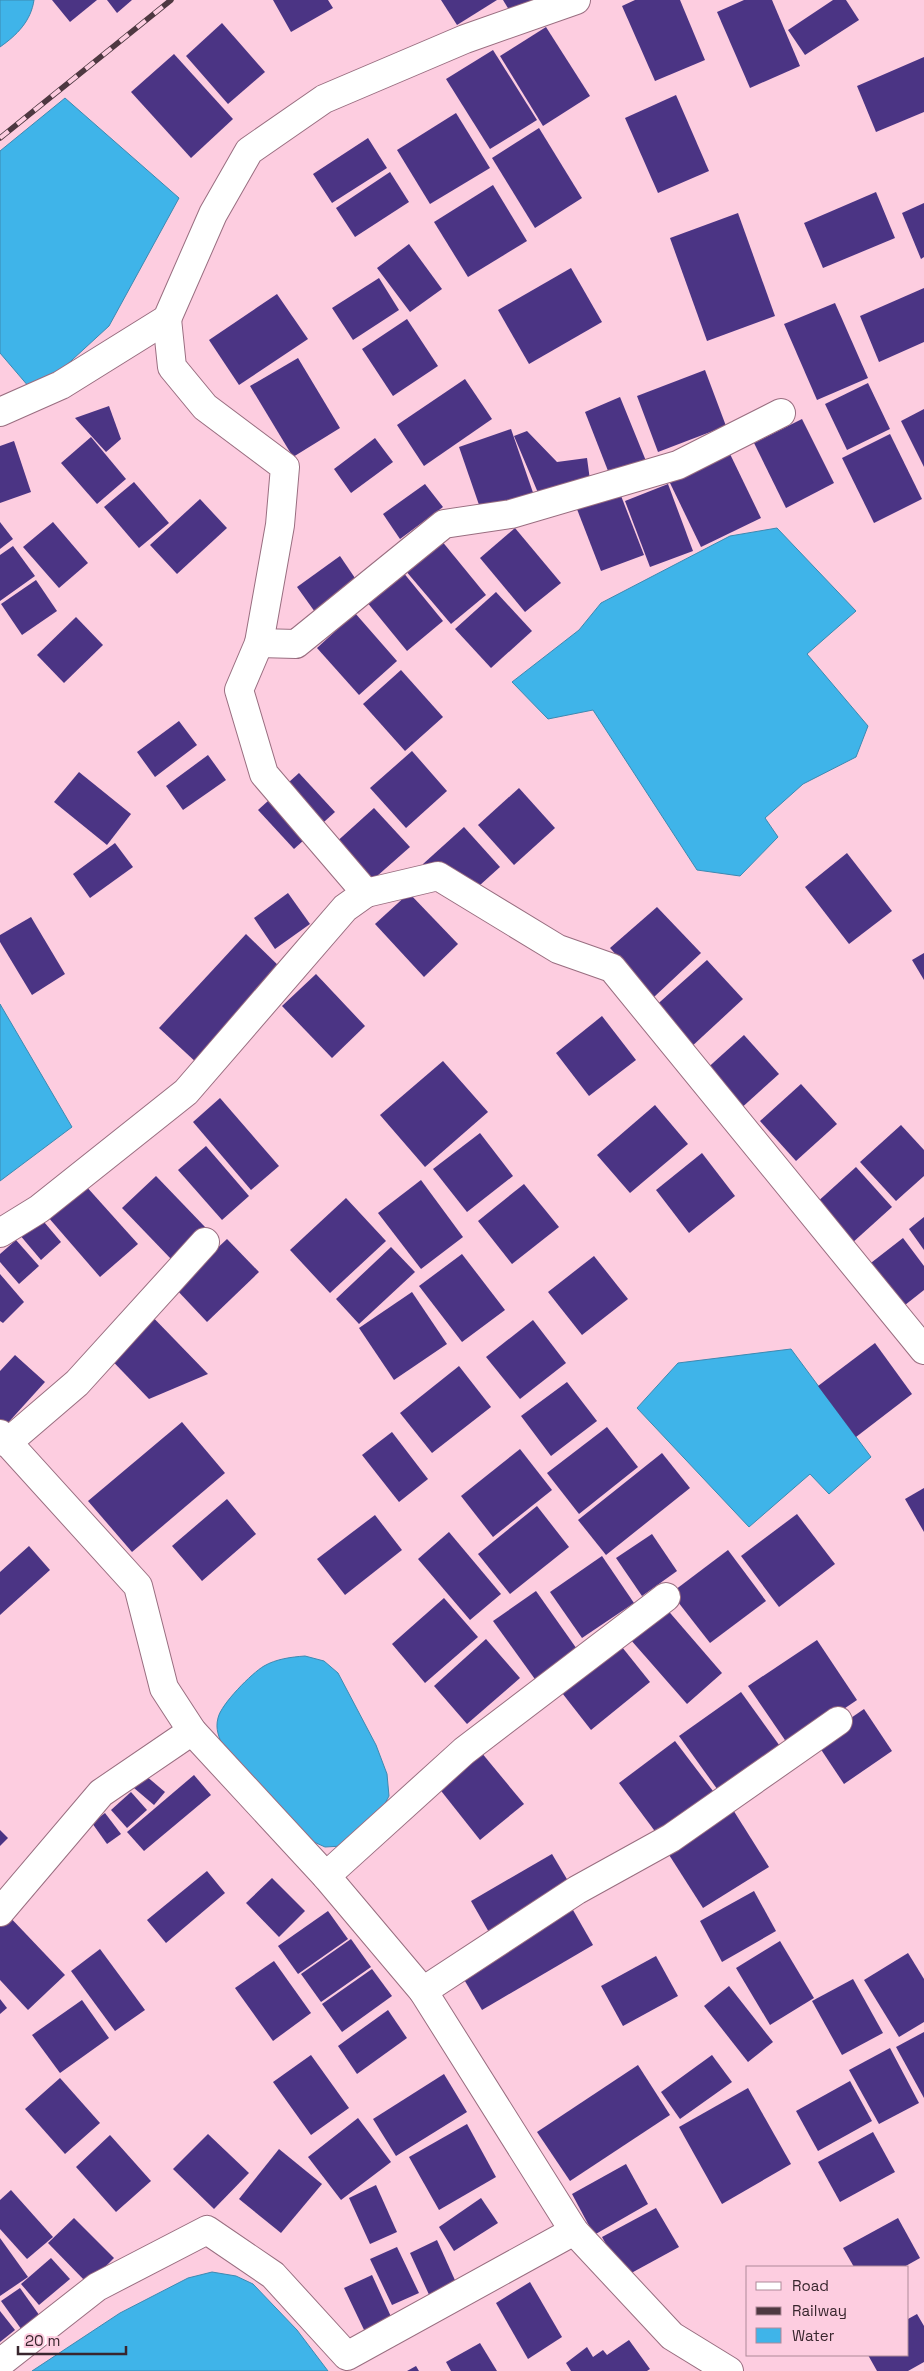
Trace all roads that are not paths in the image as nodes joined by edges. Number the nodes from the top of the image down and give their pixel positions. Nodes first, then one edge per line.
1 (576, 0) edge
2 (167, 320) junction
3 (0, 412) edge
4 (781, 413) dead end
5 (260, 642) junction
6 (366, 893) junction
7 (0, 1233) edge
8 (205, 1242) dead end
9 (924, 1350) edge
10 (2, 1438) edge
11 (666, 1597) dead end
12 (838, 1721) dead end
13 (192, 1731) junction
14 (326, 1876) junction
15 (0, 1912) edge
16 (423, 1991) junction
17 (574, 2231) junction
18 (0, 2363) edge
19 (729, 2371) edge

1 - 2 street
2 - 3 street
2 - 5 street
4 - 5 street
5 - 6 street
6 - 7 street
6 - 9 street
8 - 10 street
10 - 13 street
11 - 14 street
12 - 16 street
13 - 14 street
13 - 15 street
14 - 16 street
16 - 17 street
17 - 18 street
17 - 19 street

